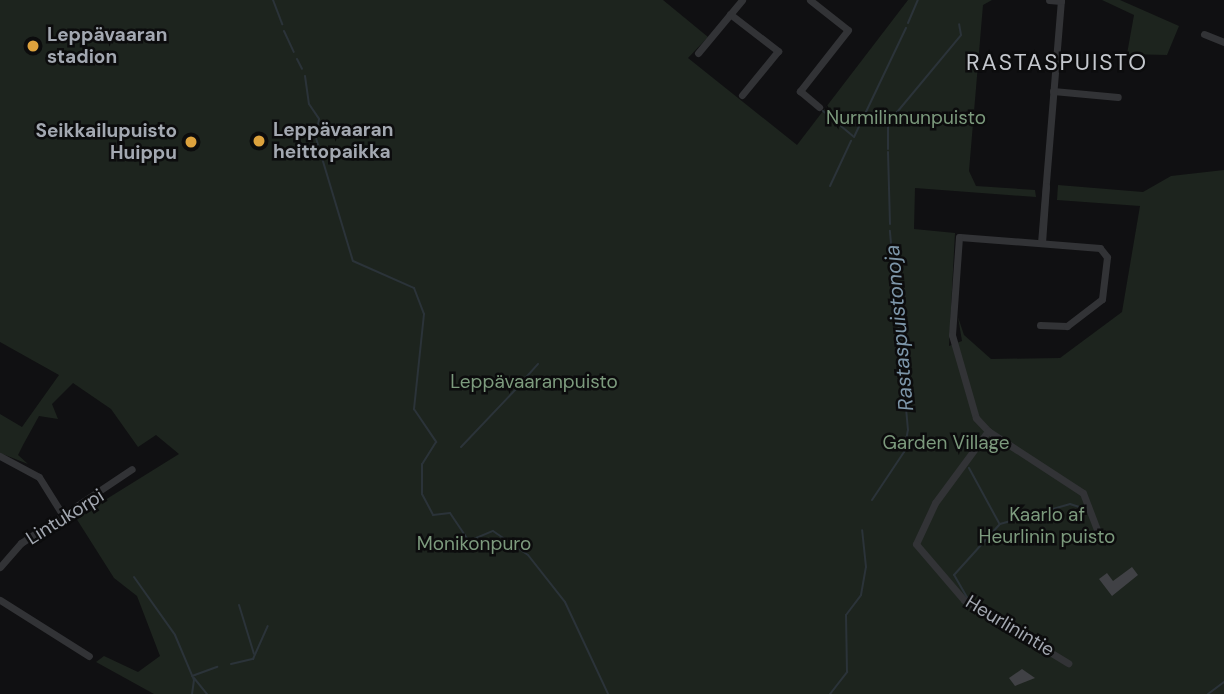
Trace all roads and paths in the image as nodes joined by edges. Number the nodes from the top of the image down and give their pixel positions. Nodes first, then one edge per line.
1 (742, 0) edge
2 (810, 0) edge
3 (1049, 0) edge
4 (1061, 0) edge
5 (730, 14) junction
6 (1205, 34) dead end
7 (1224, 41) edge
8 (698, 53) dead end
9 (1053, 91) junction
10 (742, 95) dead end
11 (1118, 97) dead end
12 (819, 107) dead end
13 (1041, 243) junction
14 (1040, 325) dead end
15 (988, 432) junction
16 (0, 456) edge
17 (132, 469) dead end
18 (64, 517) junction
19 (1097, 529) dead end
20 (0, 567) edge
21 (0, 600) edge
22 (89, 656) dead end
23 (1068, 663) dead end

1 - 5 street
2 - 12 street
3 - 4 street
4 - 9 street
5 - 8 street
5 - 10 street
6 - 7 street
9 - 11 street
9 - 13 street
13 - 14 street
13 - 15 street
15 - 19 street
15 - 23 street, Heurlinintie
16 - 18 street
17 - 18 street, Lintukorpi
18 - 20 street, Lintukorpi
21 - 22 street

